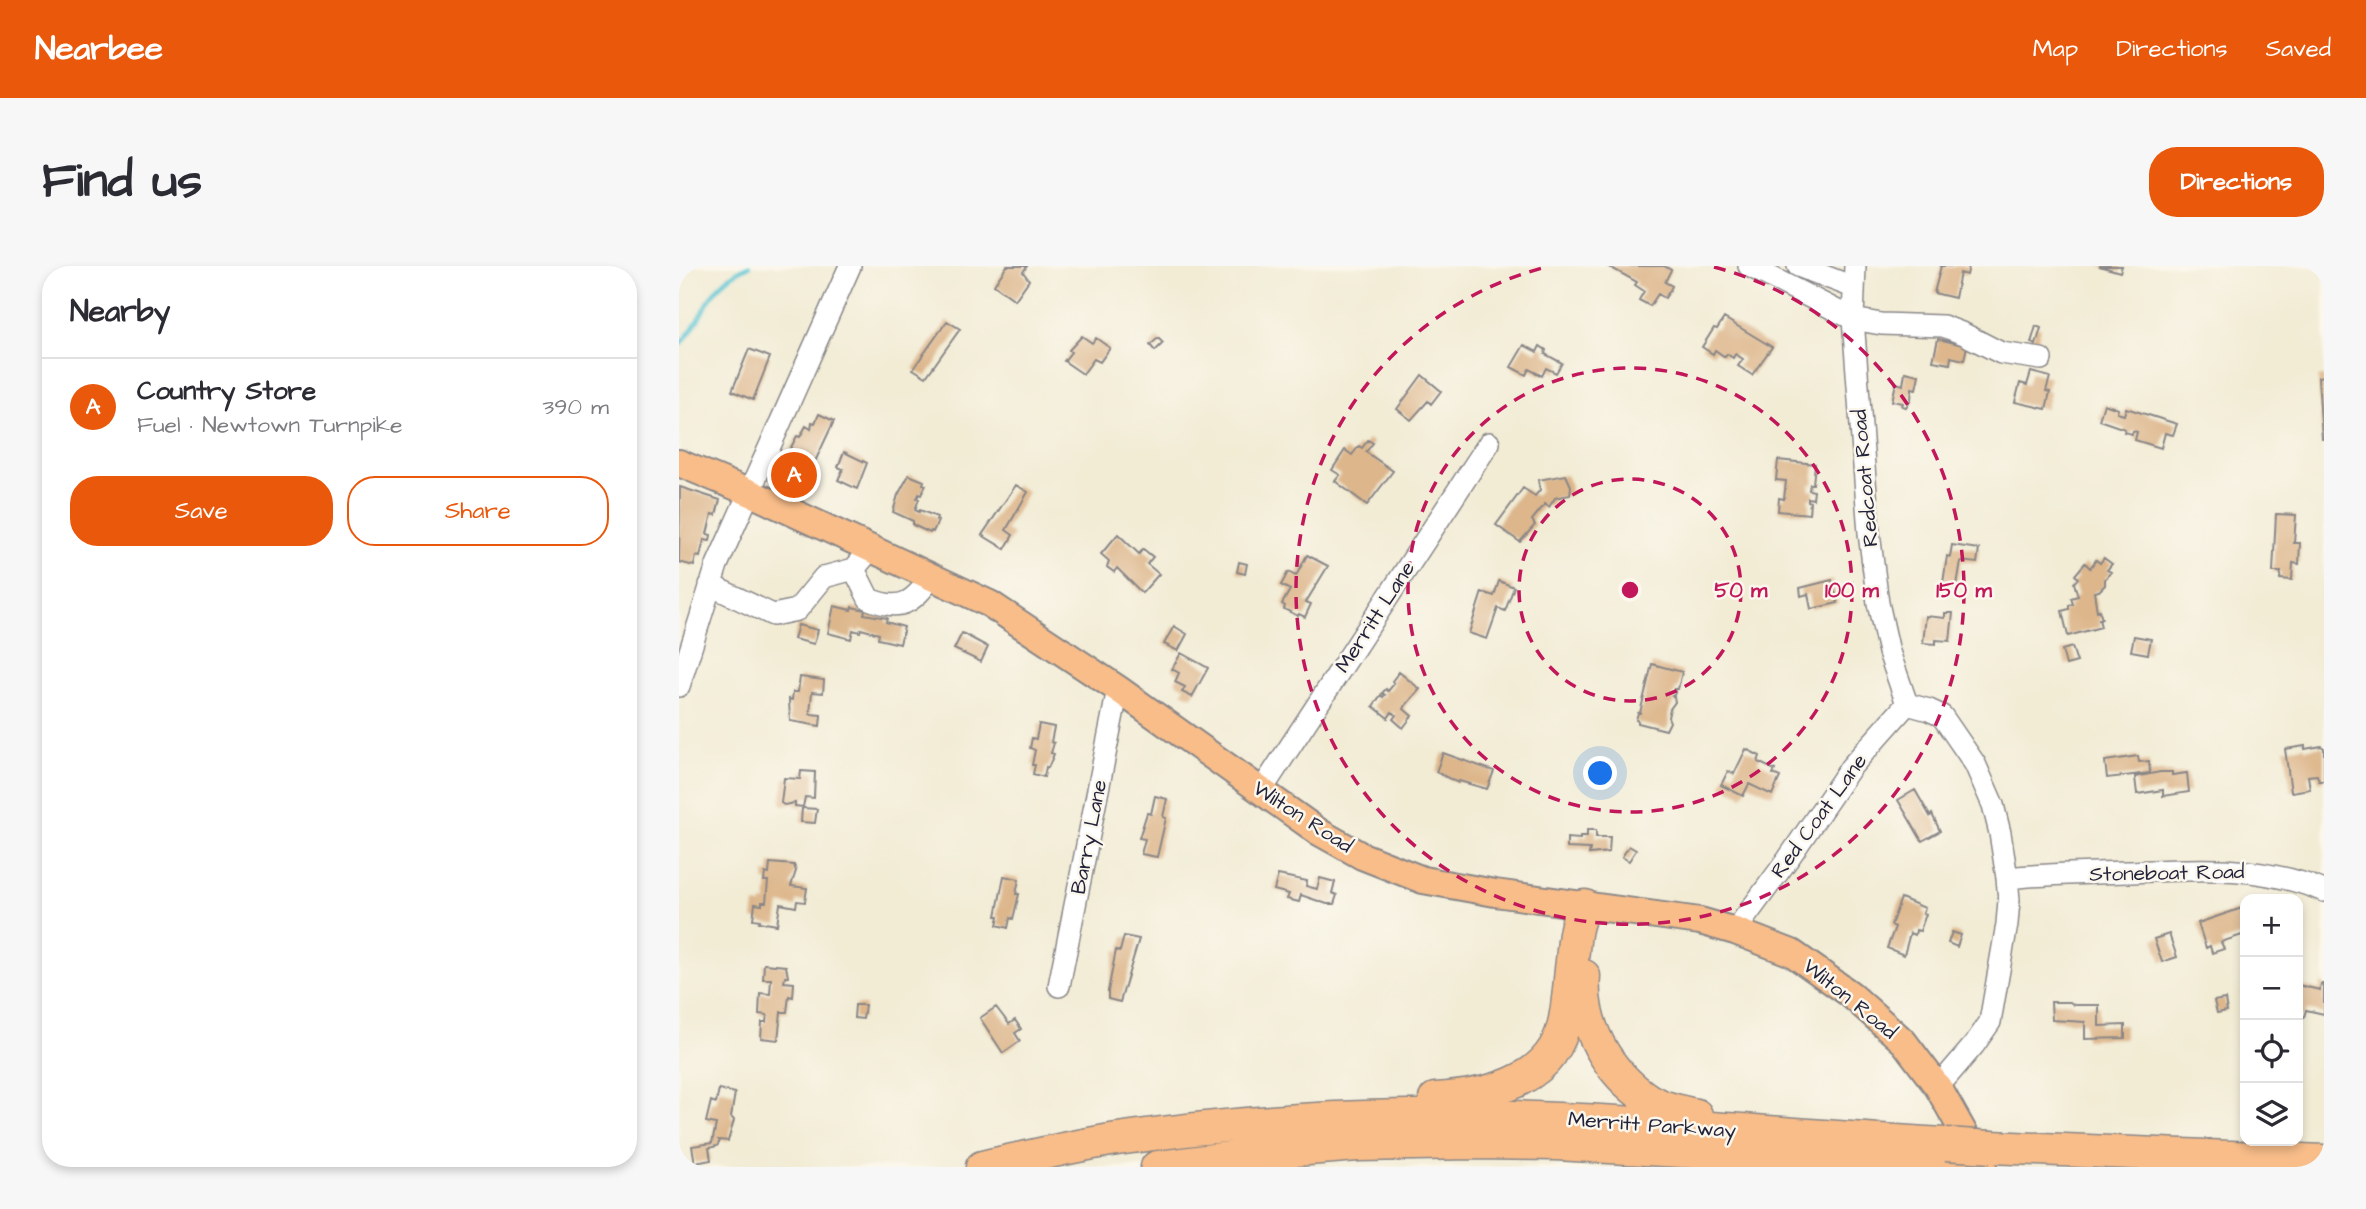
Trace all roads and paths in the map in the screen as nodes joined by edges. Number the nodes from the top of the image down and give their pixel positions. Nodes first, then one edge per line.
1 (850, 266) edge
2 (1749, 266) edge
3 (1798, 266) edge
4 (1854, 276) edge
5 (1853, 319) junction
6 (2041, 359) dead end
7 (1489, 443) dead end
8 (679, 463) edge
9 (751, 493) junction
10 (872, 548) junction
11 (854, 569) junction
12 (933, 576) junction
13 (710, 585) junction
14 (679, 686) edge
15 (1118, 689) junction
16 (1907, 704) junction
17 (1261, 791) junction
18 (2007, 878) junction
19 (2324, 891) edge
20 (1585, 906) junction
21 (1735, 931) junction
22 (1059, 986) dead end
23 (1938, 1087) junction
24 (1845, 1138) junction
25 (1116, 1139) junction
26 (1987, 1157) edge
27 (1956, 1159) edge
28 (2324, 1161) edge
29 (982, 1167) edge
30 (1157, 1167) edge

1 - 9 street
2 - 5 street
3 - 4 street
4 - 5 street, Redcoat Road
5 - 6 street
5 - 16 street, Redcoat Road
7 - 17 street, Merritt Lane
8 - 9 main road, Wilton Road
9 - 10 main road, Wilton Road
9 - 13 street
10 - 11 street
10 - 12 main road, Wilton Road
11 - 12 street
11 - 13 street
12 - 15 main road, Wilton Road
13 - 14 street
15 - 17 main road, Wilton Road
15 - 22 street, Barry Lane
16 - 18 street
16 - 21 street, Red Coat Lane
17 - 20 main road, Wilton Road
18 - 19 street, Stoneboat Road
18 - 23 street
20 - 21 main road, Wilton Road
20 - 24 highway
20 - 25 highway
21 - 23 main road, Wilton Road
23 - 26 main road, Wilton Road
24 - 25 highway, Merritt Parkway
24 - 27 highway, Merritt Parkway
25 - 29 highway, Merritt Parkway
26 - 27 highway, Merritt Parkway, bridge
26 - 28 highway, Merritt Parkway
27 - 30 highway, Merritt Parkway

